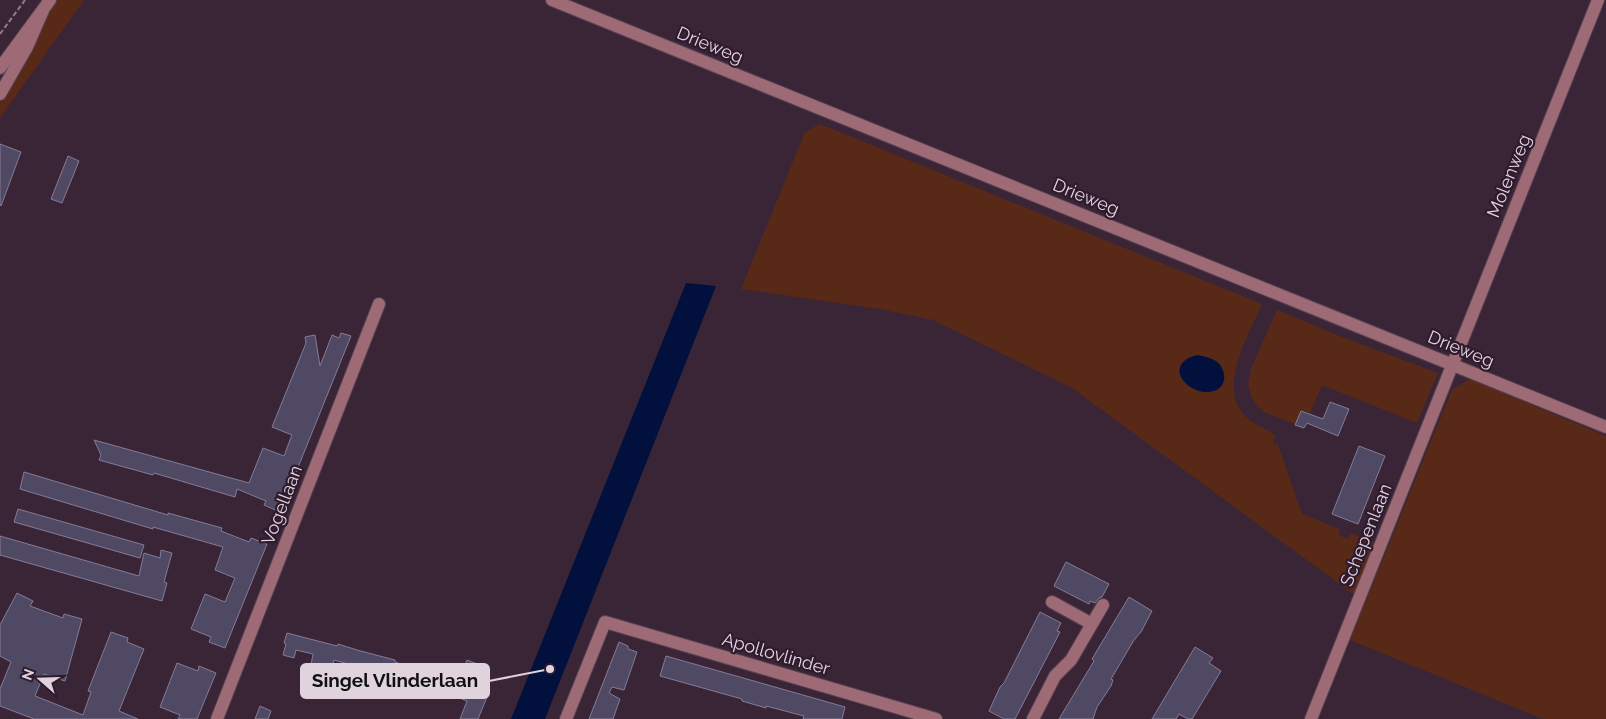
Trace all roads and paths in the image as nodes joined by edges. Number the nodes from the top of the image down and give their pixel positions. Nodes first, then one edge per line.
1 (25, 0) edge
2 (552, 0) edge
3 (1598, 0) edge
4 (47, 4) edge
5 (0, 34) edge
6 (0, 68) edge
7 (0, 94) edge
8 (379, 304) dead end
9 (1453, 365) junction
10 (1606, 427) edge
11 (1052, 602) dead end
12 (1103, 605) dead end
13 (1092, 624) junction
14 (928, 718) edge
15 (218, 719) edge
16 (566, 719) edge
17 (1033, 719) edge
18 (1310, 719) edge

1 - 5 path
2 - 9 street, Drieweg
3 - 9 street, Molenweg
4 - 6 street
4 - 7 street
8 - 15 street, Vogellaan
9 - 10 street, Drieweg
9 - 18 street, Schepenlaan
11 - 13 street
12 - 13 street
13 - 17 street
14 - 16 street, Apollovlinder

